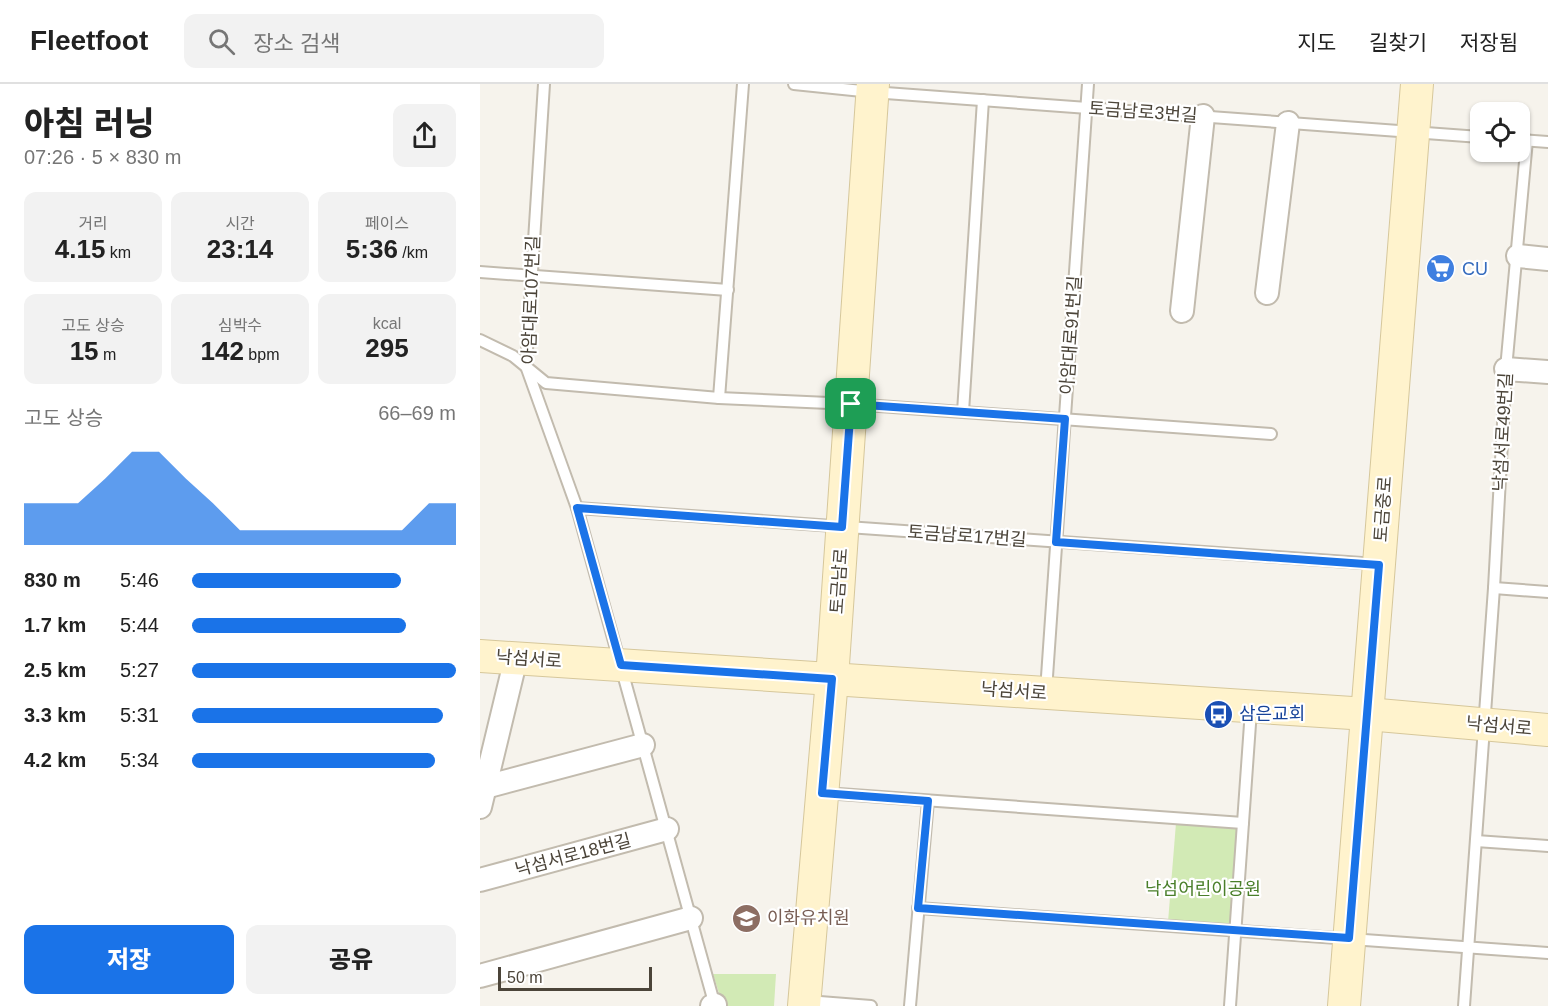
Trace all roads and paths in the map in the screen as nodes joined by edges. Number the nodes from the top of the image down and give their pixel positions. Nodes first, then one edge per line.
1 (544, 84) edge
2 (743, 84) edge
3 (794, 84) edge
4 (1088, 84) edge
5 (1417, 84) edge
6 (873, 88) edge
7 (983, 100) junction
8 (1087, 108) junction
9 (1203, 116) junction
10 (1288, 123) junction
11 (1413, 131) junction
12 (1470, 135) edge
13 (1530, 141) edge
14 (1548, 142) edge
15 (1522, 162) edge
16 (1518, 256) junction
17 (1548, 259) edge
18 (480, 272) edge
19 (530, 276) junction
20 (728, 290) junction
21 (1267, 293) dead end
22 (1182, 311) dead end
23 (480, 340) edge
24 (525, 366) junction
25 (1506, 369) junction
26 (1548, 372) edge
27 (719, 398) junction
28 (851, 404) junction
29 (963, 412) junction
30 (1065, 419) junction
31 (1271, 434) dead end
32 (577, 508) junction
33 (842, 527) junction
34 (1056, 542) junction
35 (1379, 565) junction
36 (1494, 588) junction
37 (1548, 592) edge
38 (480, 656) edge
39 (516, 658) junction
40 (621, 665) junction
41 (832, 679) junction
42 (1046, 693) junction
43 (1252, 707) junction
44 (1367, 714) junction
45 (1484, 725) junction
46 (1548, 730) edge
47 (643, 745) junction
48 (483, 790) edge
49 (822, 793) junction
50 (928, 801) junction
51 (1243, 823) junction
52 (666, 829) junction
53 (1476, 841) junction
54 (1548, 846) edge
55 (480, 880) edge
56 (918, 908) junction
57 (691, 918) junction
58 (1235, 930) junction
59 (1349, 938) junction
60 (1468, 948) junction
61 (1548, 953) edge
62 (480, 975) edge
63 (804, 1004) edge
64 (714, 1006) edge
65 (871, 1006) edge
66 (910, 1006) edge
67 (1230, 1006) edge
68 (1344, 1006) edge
69 (1464, 1006) edge

1 - 19 lane, 아암대로107번길
2 - 20 lane
3 - 6 lane, 토금남로3번길
4 - 8 lane, 아암대로91번길
5 - 11 street, 토금중로
6 - 7 lane, 토금남로3번길
6 - 28 street, 토금남로
7 - 8 lane, 토금남로3번길
7 - 29 lane
8 - 9 lane, 토금남로3번길
8 - 30 lane, 아암대로91번길
9 - 10 lane, 토금남로3번길
9 - 22 street
10 - 11 lane, 토금남로3번길
10 - 21 street
11 - 12 lane, 토금남로3번길
11 - 35 street, 토금중로
13 - 14 lane
15 - 16 lane, 낙섬서로49번길
16 - 17 street
16 - 25 lane, 낙섬서로49번길
18 - 19 lane
19 - 20 lane
19 - 24 lane, 아암대로107번길
20 - 27 lane
23 - 24 lane
24 - 27 lane
24 - 32 lane, 아암대로107번길
25 - 26 street
25 - 36 lane, 낙섬서로49번길
27 - 28 lane
28 - 29 lane
28 - 33 street, 토금남로
29 - 30 lane
30 - 31 lane
30 - 34 lane, 아암대로91번길
32 - 33 lane
32 - 40 lane, 아암대로107번길
33 - 34 lane, 토금남로17번길
33 - 41 street, 토금남로
34 - 35 lane, 토금남로17번길
34 - 42 lane, 아암대로91번길
35 - 44 street, 토금중로
36 - 37 lane
36 - 45 lane, 낙섬서로49번길
38 - 39 street, 낙섬서로
39 - 40 street, 낙섬서로
39 - 48 street
40 - 41 street, 낙섬서로
40 - 47 lane, 아암대로107번길
41 - 42 street, 낙섬서로
41 - 49 street, 토금남로
42 - 43 street, 낙섬서로
43 - 44 street, 낙섬서로
43 - 51 lane
44 - 45 street, 낙섬서로
44 - 59 street, 토금중로
45 - 46 street, 낙섬서로
45 - 53 lane, 낙섬서로49번길
47 - 48 street
47 - 52 lane, 아암대로107번길
49 - 50 lane
49 - 63 street, 토금남로
50 - 51 lane
50 - 56 lane
51 - 58 lane
52 - 55 street, 낙섬서로18번길
52 - 57 lane, 아암대로107번길
53 - 54 lane
53 - 60 lane, 낙섬서로49번길
56 - 58 lane
56 - 66 lane
57 - 62 street
57 - 64 lane, 아암대로107번길
58 - 59 lane
58 - 67 lane
59 - 60 lane
59 - 68 street, 토금중로
60 - 61 lane
60 - 69 lane, 낙섬서로49번길
63 - 65 lane

